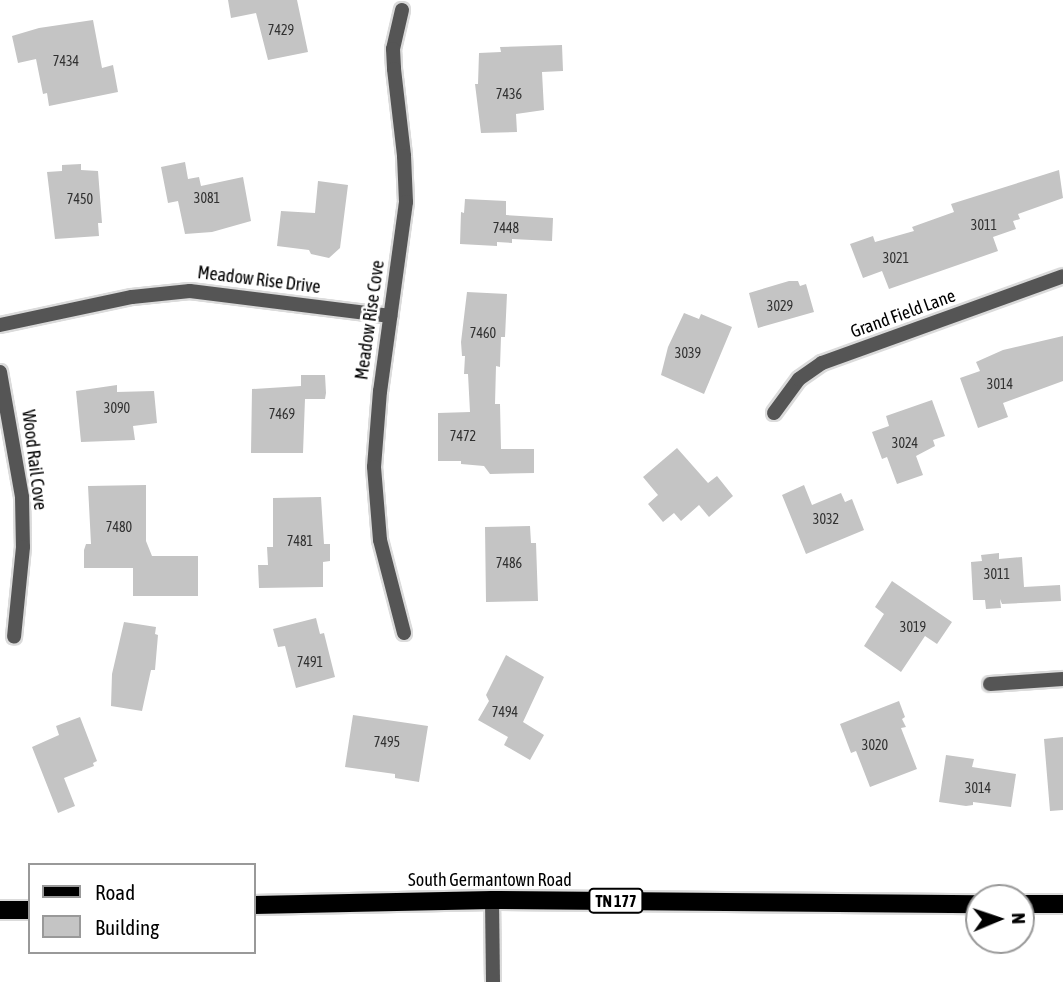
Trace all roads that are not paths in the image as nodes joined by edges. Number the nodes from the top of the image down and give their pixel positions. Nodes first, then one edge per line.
1 (402, 10) dead end
2 (1063, 276) edge
3 (390, 316) junction
4 (0, 325) edge
5 (0, 372) edge
6 (774, 413) dead end
7 (404, 633) dead end
8 (14, 637) dead end
9 (1063, 679) edge
10 (990, 684) dead end
11 (492, 900) junction
12 (965, 904) edge
13 (1035, 904) edge
14 (1063, 904) edge
15 (256, 905) edge
16 (0, 910) edge
17 (28, 910) edge
18 (493, 982) edge

1 - 3 street, Meadow Rise Cove
2 - 6 street, Grand Field Lane
3 - 4 street, Meadow Rise Drive
3 - 7 street, Meadow Rise Cove
5 - 8 street, Wood Rail Cove
9 - 10 street
11 - 12 main road, South Germantown Road / TN 177
11 - 15 main road, South Germantown Road / TN 177
11 - 18 street
13 - 14 main road
16 - 17 main road

